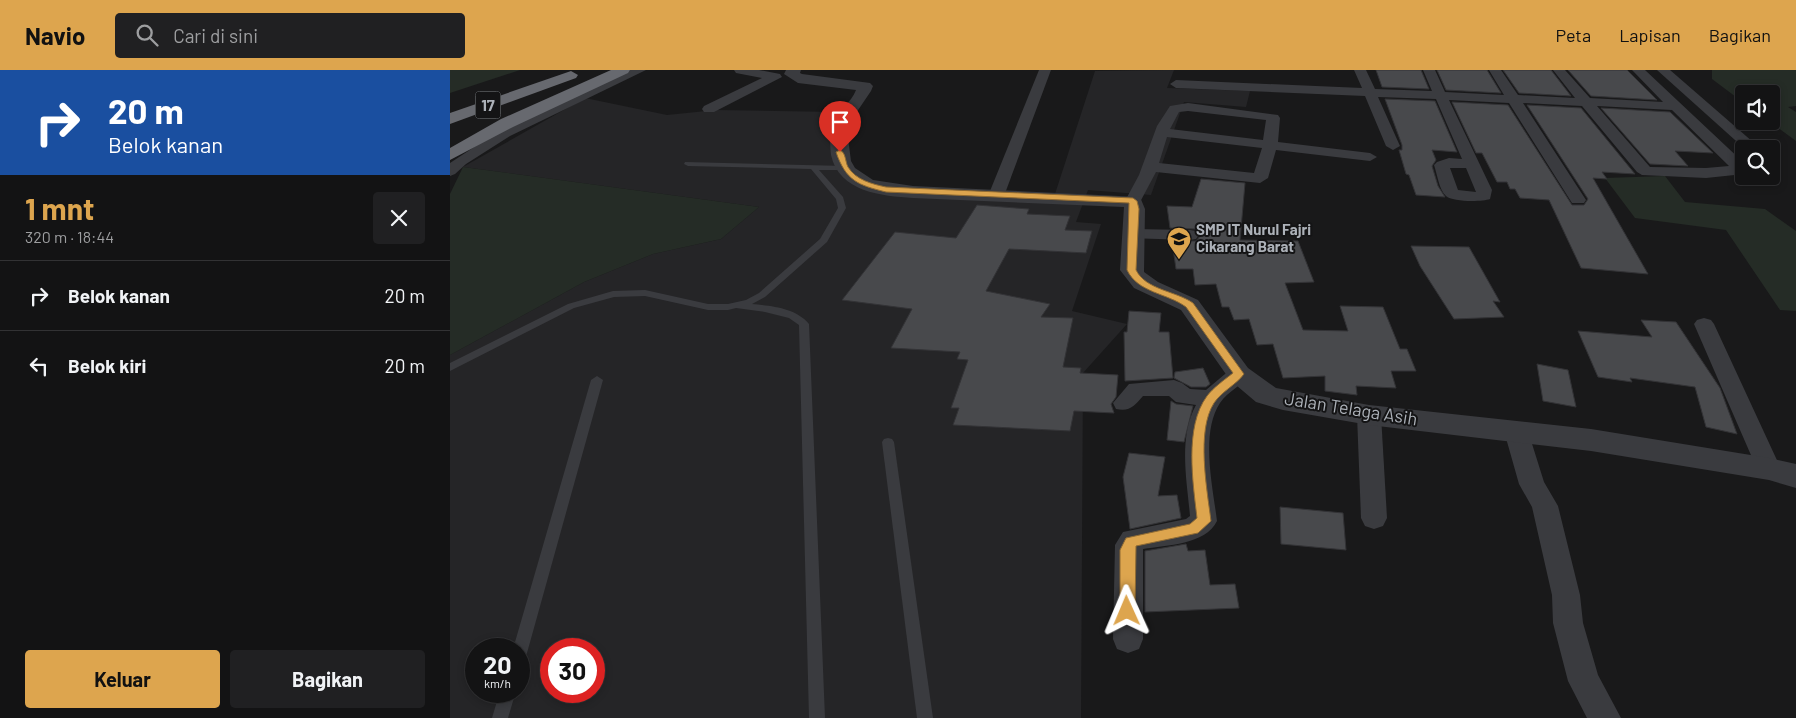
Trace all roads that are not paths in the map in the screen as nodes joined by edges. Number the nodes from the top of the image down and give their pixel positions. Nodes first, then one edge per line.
1 (553, 70) edge
2 (584, 70) edge
3 (623, 70) edge
4 (640, 70) edge
5 (740, 70) edge
6 (1045, 70) edge
7 (1210, 70) edge
8 (1360, 70) edge
9 (1429, 70) edge
10 (1495, 70) edge
11 (1559, 70) edge
12 (1638, 70) edge
13 (1663, 70) edge
14 (788, 75) edge
15 (530, 79) edge
16 (1176, 84) dead end
17 (1210, 86) junction
18 (1369, 92) junction
19 (1440, 95) junction
20 (1514, 99) junction
21 (1587, 102) junction
22 (450, 106) edge
23 (1675, 106) junction
24 (709, 108) dead end
25 (450, 119) edge
26 (1162, 132) junction
27 (1744, 140) edge
28 (1270, 146) junction
29 (1393, 146) dead end
30 (450, 155) edge
31 (1370, 157) dead end
32 (1735, 162) edge
33 (688, 164) dead end
34 (1471, 164) dead end
35 (1149, 167) junction
36 (814, 168) junction
37 (845, 168) junction
38 (1735, 170) edge
39 (450, 171) edge
40 (996, 196) junction
41 (1578, 200) dead end
42 (1133, 201) junction
43 (1133, 234) junction
44 (1190, 236) dead end
45 (739, 305) junction
46 (1704, 324) dead end
47 (450, 367) edge
48 (1239, 374) junction
49 (597, 380) dead end
50 (1211, 398) junction
51 (1124, 403) dead end
52 (1370, 415) junction
53 (1516, 431) junction
54 (888, 442) dead end
55 (1769, 469) junction
56 (1796, 476) edge
57 (1374, 518) dead end
58 (523, 638) edge
59 (1128, 639) dead end
60 (504, 703) edge
61 (500, 718) edge
62 (817, 718) edge
63 (925, 718) edge
64 (1605, 718) edge

1 - 15 highway, 17
2 - 15 highway, 17
3 - 30 highway
4 - 39 street
5 - 14 street
6 - 40 street
7 - 17 street
8 - 18 street
9 - 19 street
10 - 20 street
11 - 21 street
12 - 23 street
13 - 27 street
14 - 24 street
14 - 37 street
15 - 22 highway, 17
15 - 25 highway, 17
16 - 17 street
17 - 18 street
18 - 19 street
18 - 29 street
19 - 20 street
19 - 34 street
20 - 21 street
20 - 41 street
21 - 23 street
21 - 38 street
23 - 32 street
26 - 28 street
26 - 28 street
26 - 35 street
28 - 31 street
28 - 35 street
33 - 36 lane
35 - 42 street
36 - 37 lane
36 - 45 lane
37 - 40 street
40 - 42 street
42 - 43 street, Jalan Telaga Asih
43 - 44 street
43 - 48 street, Jalan Telaga Asih
45 - 47 lane
45 - 62 lane
46 - 55 street
48 - 50 street
48 - 52 street, Jalan Telaga Asih
49 - 58 lane
50 - 51 street
50 - 59 street
52 - 53 street, Jalan Telaga Asih
52 - 57 street
53 - 55 street, Jalan Telaga Asih
53 - 64 street
54 - 63 lane
55 - 56 street, Jalan Telaga Asih
60 - 61 lane

